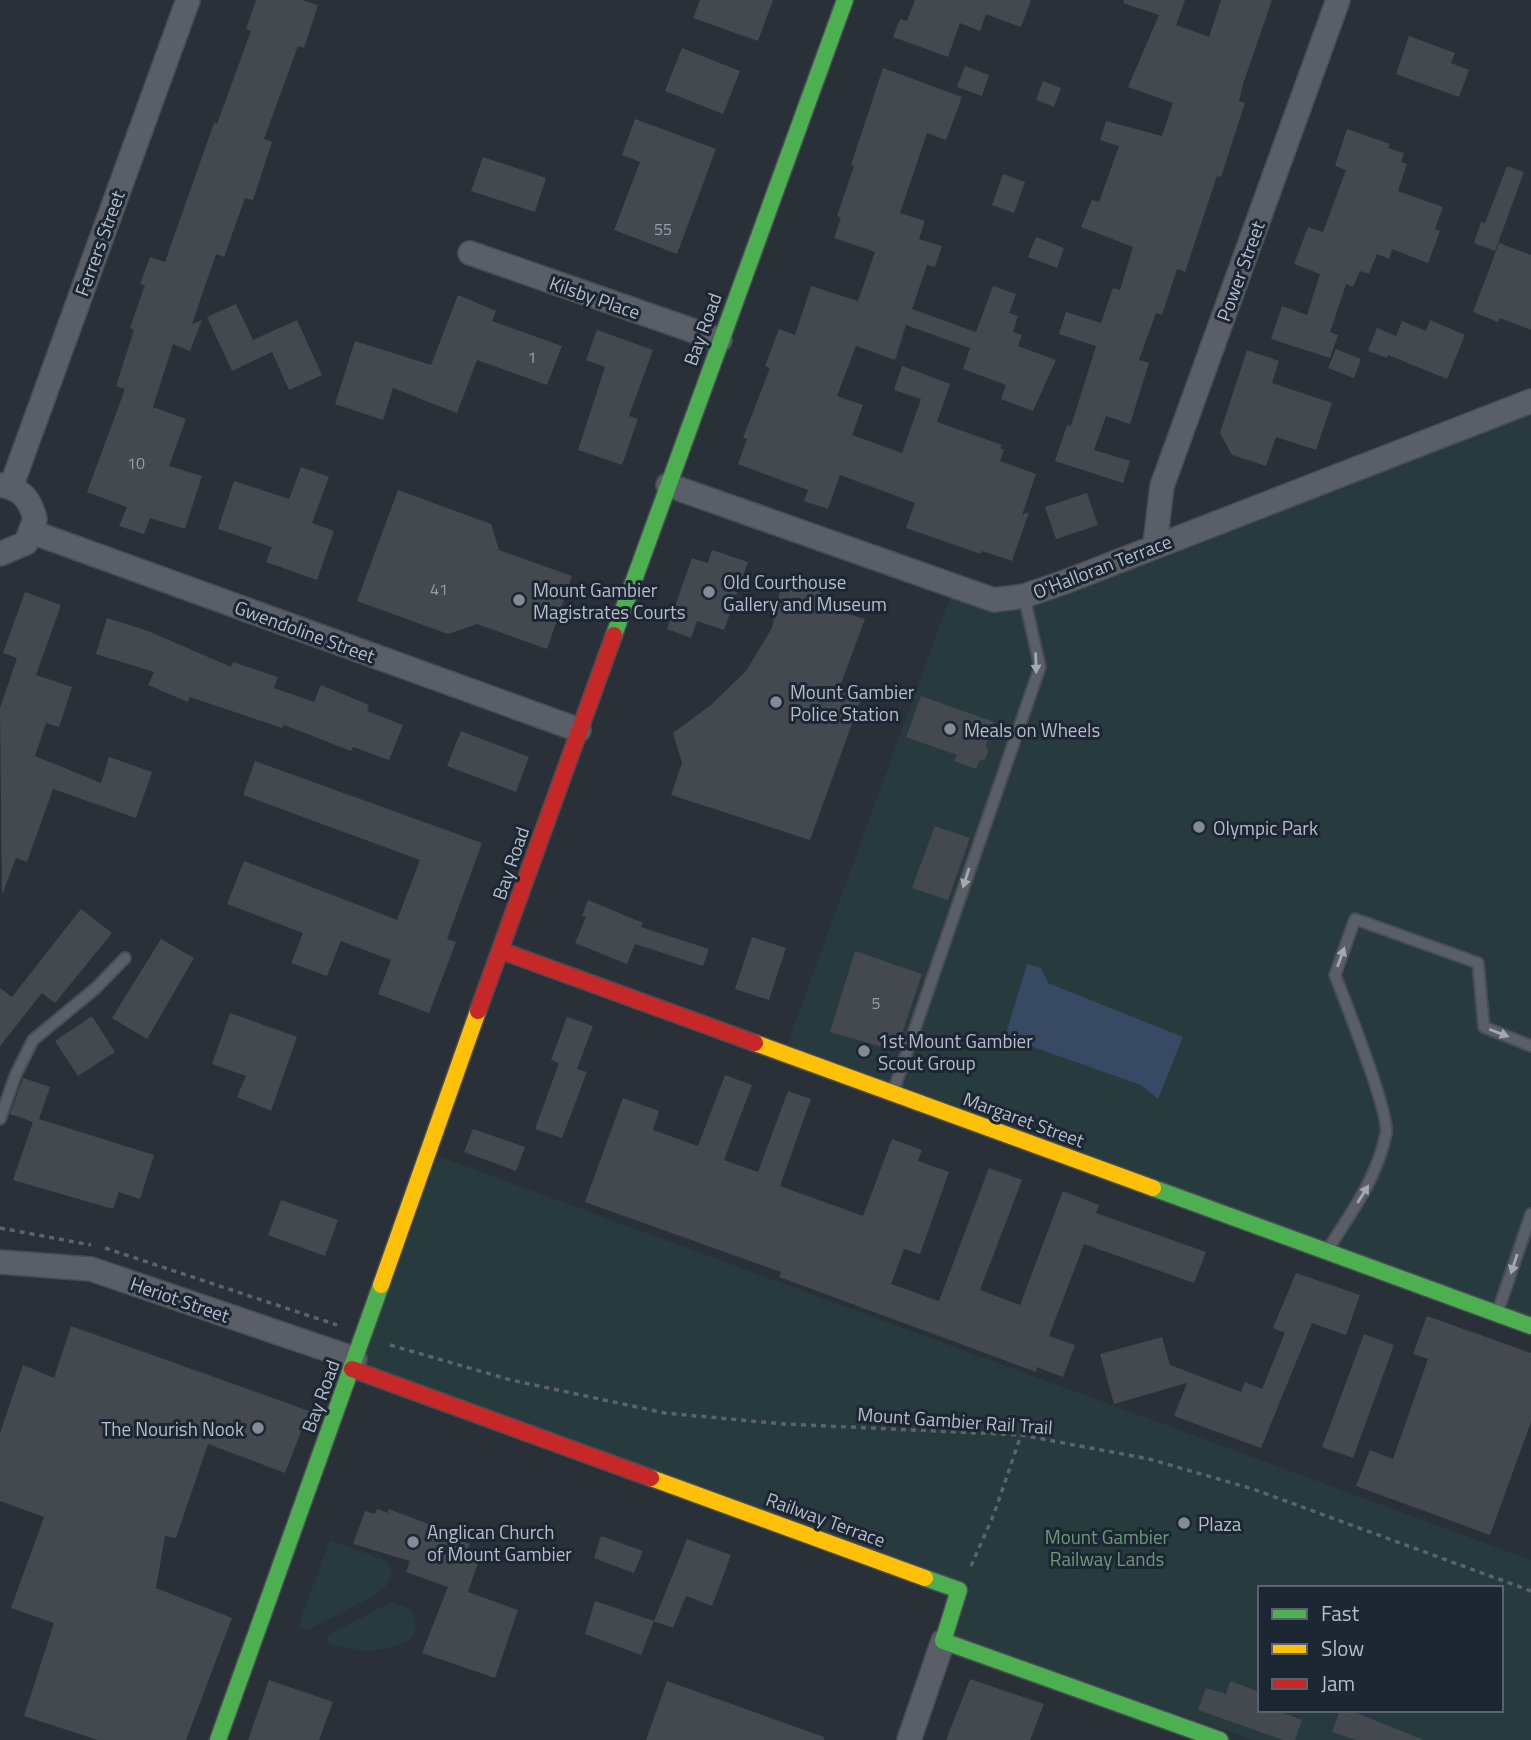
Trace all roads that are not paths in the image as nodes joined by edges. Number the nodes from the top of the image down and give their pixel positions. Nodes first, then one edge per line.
1 (188, 0) edge
2 (845, 0) edge
3 (1338, 0) edge
4 (470, 253) dead end
5 (720, 341) junction
6 (1531, 401) edge
7 (668, 485) junction
8 (5, 486) edge
9 (32, 532) junction
10 (1155, 544) junction
11 (0, 554) edge
12 (1024, 596) junction
13 (579, 730) junction
14 (502, 951) junction
15 (125, 958) dead end
16 (1531, 1046) edge
17 (892, 1093) junction
18 (0, 1119) edge
19 (1531, 1214) edge
20 (1326, 1252) junction
21 (0, 1262) edge
22 (1497, 1314) junction
23 (1531, 1326) edge
24 (354, 1364) junction
25 (943, 1641) junction
26 (218, 1740) edge
27 (909, 1740) edge
28 (1220, 1740) edge

1 - 8 street, Ferrers Street
2 - 5 street, Bay Road
3 - 10 street, Power Street
4 - 5 street, Kilsby Place
5 - 7 street, Bay Road
6 - 10 street, O'Halloran Terrace
7 - 12 street, O'Halloran Terrace
7 - 13 street, Bay Road
8 - 9 street
9 - 11 street
9 - 13 street, Gwendoline Street
10 - 12 street, O'Halloran Terrace
12 -> 17 lane
13 - 14 street, Bay Road
14 - 17 street, Margaret Street
14 - 24 street, Bay Road
15 - 18 lane
20 -> 16 lane
17 - 20 street, Margaret Street
19 -> 22 lane
20 - 22 street, Margaret Street
21 - 24 street, Heriot Street
22 - 23 street, Margaret Street
24 - 25 street, Railway Terrace
24 - 26 street, Bay Road
25 - 27 street
25 - 28 street

